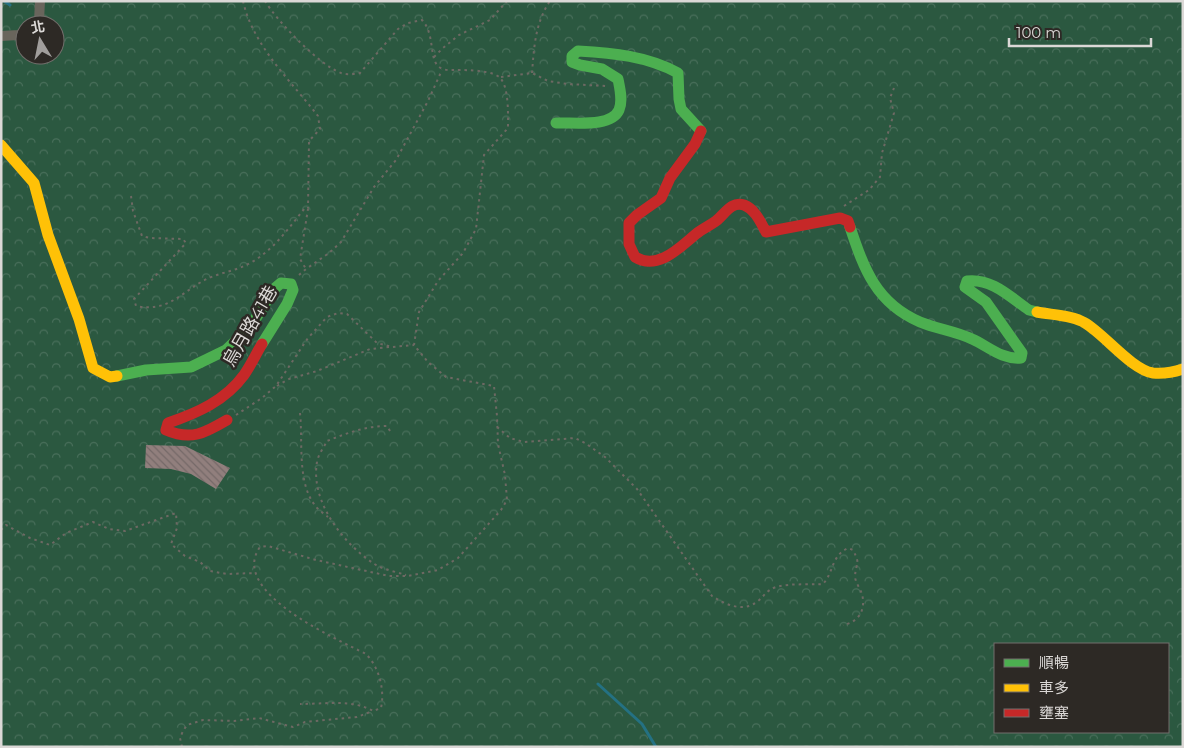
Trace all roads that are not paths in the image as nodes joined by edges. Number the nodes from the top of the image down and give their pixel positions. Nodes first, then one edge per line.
1 (40, 1) edge
2 (39, 15) edge
3 (15, 35) edge
4 (1, 36) edge
5 (556, 123) dead end
6 (1, 145) edge
7 (1183, 369) edge
8 (227, 420) road end

1 - 2 street
3 - 4 street
5 - 7 street
6 - 8 street, 烏月路41巷

